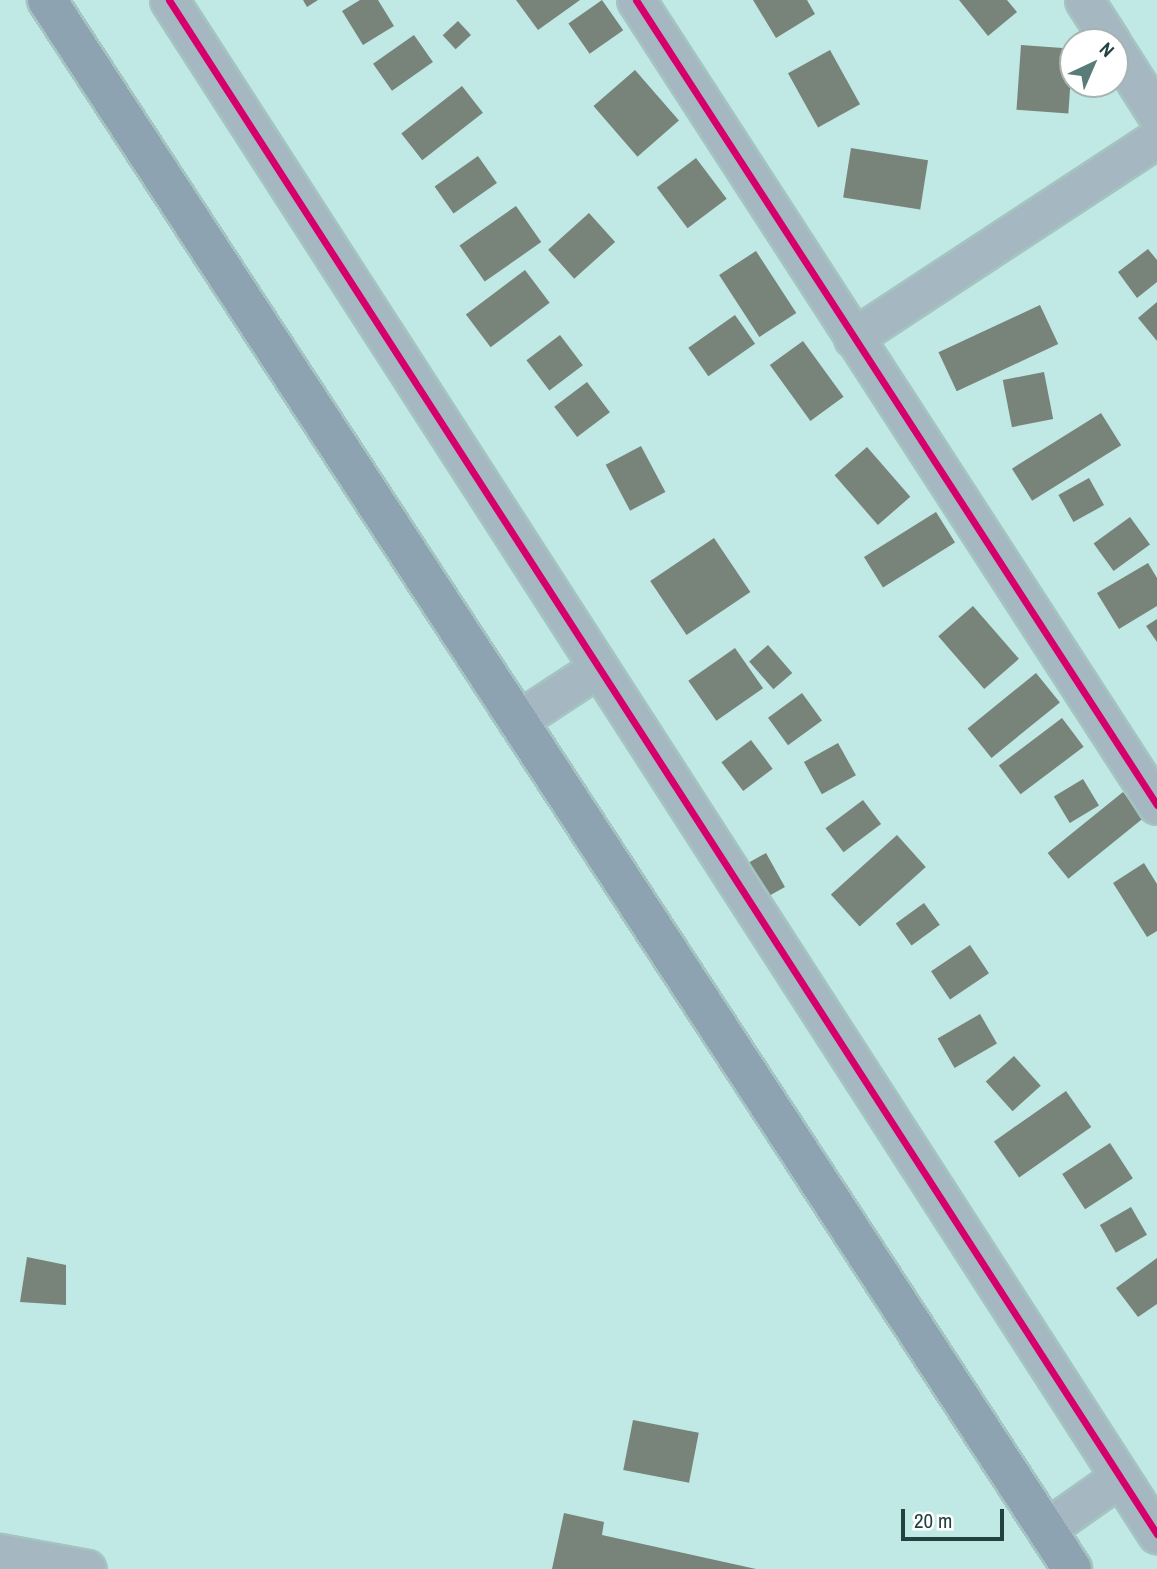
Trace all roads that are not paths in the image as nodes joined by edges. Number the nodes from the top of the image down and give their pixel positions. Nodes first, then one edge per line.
1 (47, 0) edge
2 (169, 0) edge
3 (636, 0) edge
4 (1084, 0) edge
5 (1102, 28) edge
6 (1129, 71) edge
7 (1157, 115) edge
8 (1157, 138) edge
9 (853, 338) junction
10 (598, 667) junction
11 (517, 721) junction
12 (1157, 805) edge
13 (1120, 1477) junction
14 (1046, 1530) junction
15 (1157, 1534) edge
16 (0, 1553) edge
17 (87, 1569) edge
18 (1072, 1569) edge

1 - 11 main road
2 - 10 street
3 - 9 street
4 - 5 street
6 - 7 street
8 - 9 street
9 - 12 street
10 - 11 street
10 - 13 street
11 - 14 main road
13 - 14 street
13 - 15 street
14 - 18 main road
16 - 17 street

